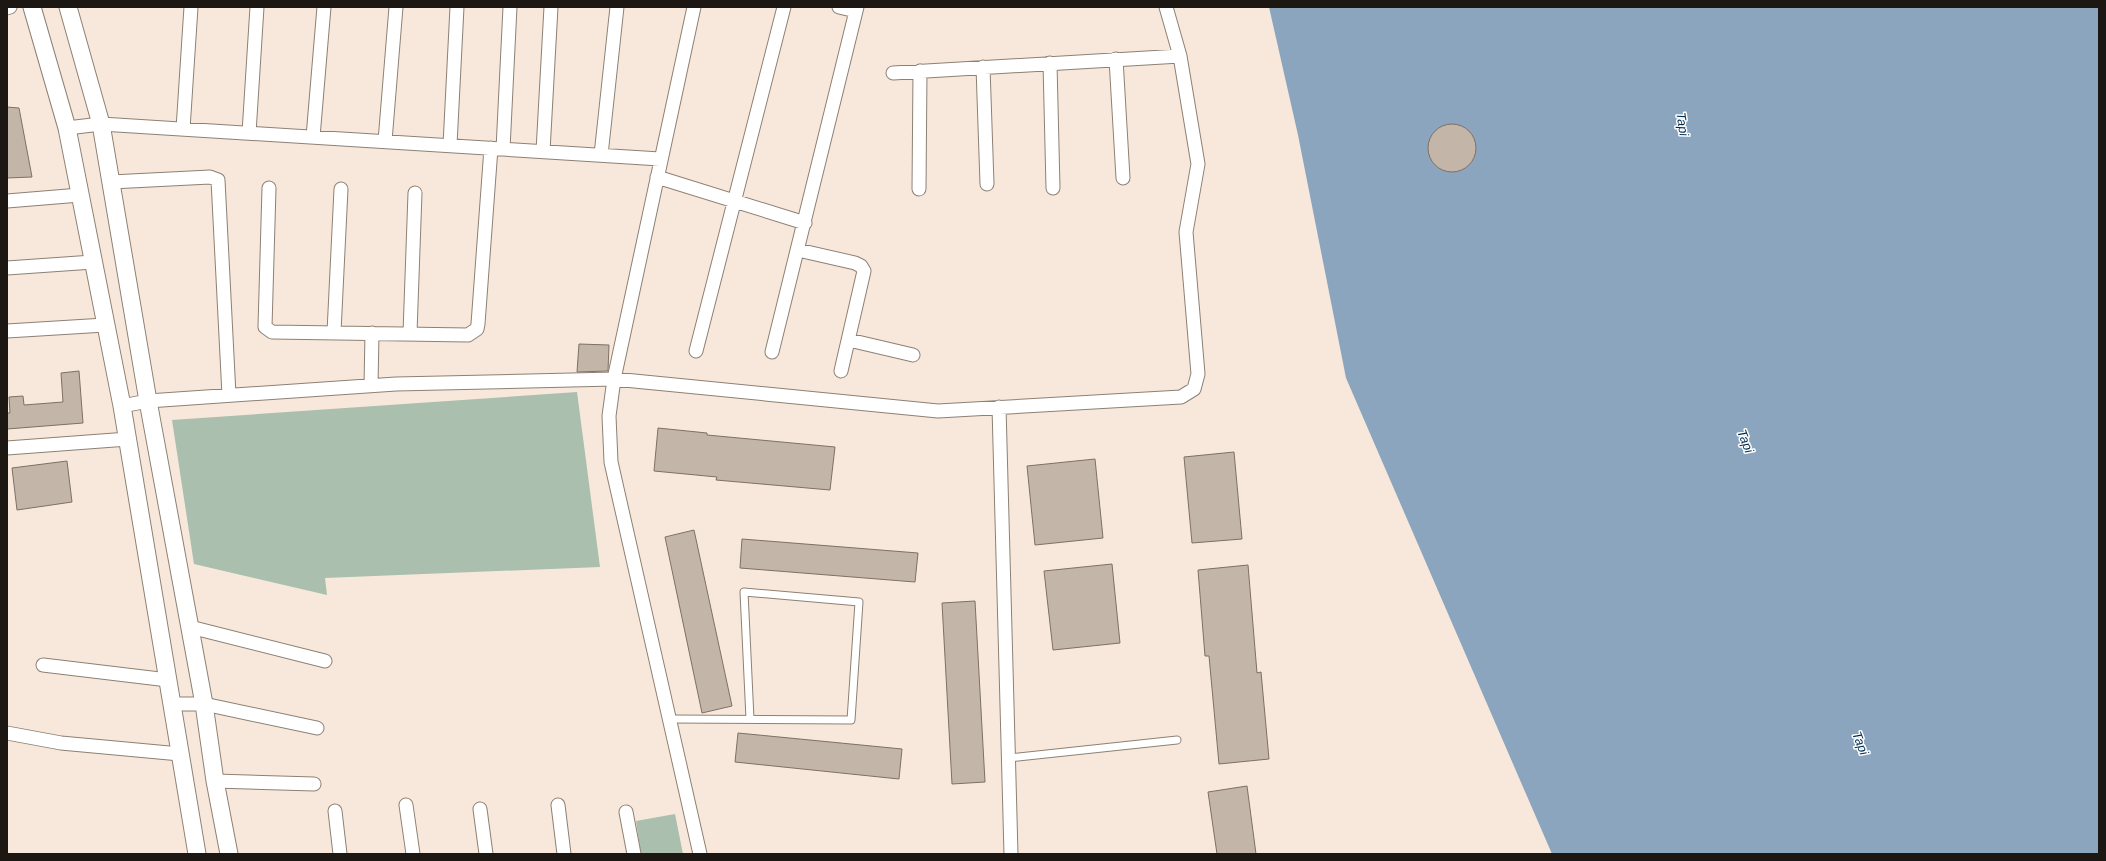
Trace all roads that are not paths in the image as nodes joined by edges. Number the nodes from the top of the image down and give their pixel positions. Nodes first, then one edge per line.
1 (10, 7) edge
2 (32, 7) edge
3 (68, 7) edge
4 (191, 7) edge
5 (258, 7) edge
6 (324, 7) edge
7 (396, 7) edge
8 (457, 7) edge
9 (510, 7) edge
10 (551, 7) edge
11 (617, 7) edge
12 (694, 7) edge
13 (784, 7) edge
14 (838, 7) edge
15 (1166, 7) edge
16 (7, 8) edge
17 (857, 9) edge
18 (1180, 56) junction
19 (1116, 59) junction
20 (1050, 63) junction
21 (983, 67) junction
22 (920, 71) junction
23 (893, 73) dead end
24 (101, 124) junction
25 (67, 128) junction
26 (183, 129) junction
27 (249, 133) junction
28 (314, 137) junction
29 (385, 141) junction
30 (450, 145) junction
31 (497, 148) junction
32 (543, 151) junction
33 (601, 155) junction
34 (660, 159) junction
35 (656, 177) junction
36 (1123, 178) dead end
37 (110, 182) junction
38 (987, 184) dead end
39 (269, 188) dead end
40 (1053, 188) dead end
41 (341, 189) dead end
42 (919, 189) dead end
43 (414, 193) dead end
44 (80, 195) junction
45 (7, 201) edge
46 (734, 202) junction
47 (805, 223) junction
48 (798, 250) junction
49 (93, 262) junction
50 (7, 268) edge
51 (105, 324) junction
52 (7, 331) edge
53 (334, 332) junction
54 (372, 333) junction
55 (410, 333) junction
56 (849, 340) junction
57 (696, 351) dead end
58 (772, 352) dead end
59 (913, 355) dead end
60 (841, 371) dead end
61 (614, 379) junction
62 (371, 386) junction
63 (229, 395) junction
64 (148, 401) junction
65 (122, 406) junction
66 (999, 408) junction
67 (128, 439) junction
68 (7, 448) edge
69 (190, 627) junction
70 (325, 661) dead end
71 (43, 665) dead end
72 (168, 680) junction
73 (172, 704) junction
74 (204, 704) junction
75 (670, 719) junction
76 (750, 719) dead end
77 (317, 728) dead end
78 (7, 734) edge
79 (1177, 740) dead end
80 (180, 754) junction
81 (1008, 758) junction
82 (215, 781) junction
83 (314, 784) dead end
84 (406, 805) dead end
85 (558, 805) dead end
86 (480, 809) dead end
87 (335, 811) dead end
88 (626, 812) dead end
89 (197, 854) edge
90 (228, 854) edge
91 (340, 854) edge
92 (413, 854) edge
93 (486, 854) edge
94 (564, 854) edge
95 (634, 854) edge
96 (700, 854) edge
97 (1011, 854) edge

1 - 16 street
2 - 25 street
3 - 24 street
4 - 26 street
5 - 27 street
6 - 28 street
7 - 29 street
8 - 30 street
9 - 31 street
10 - 32 street
11 - 33 street
12 - 34 street
13 - 46 street
14 - 17 street
15 - 18 street
17 - 47 street
18 - 19 street
18 - 66 street
19 - 20 street
19 - 36 street
20 - 21 street
20 - 40 street
21 - 22 street
21 - 38 street
22 - 23 street
22 - 42 street
24 - 25 street
24 - 26 street
24 - 37 street
25 - 44 street
26 - 27 street
27 - 28 street
28 - 29 street
29 - 30 street
30 - 31 street
31 - 32 street
31 - 55 street
32 - 33 street
33 - 34 street
34 - 35 street
35 - 46 street
35 - 61 street
37 - 63 street
37 - 64 street
39 - 53 street
41 - 53 street
43 - 55 street
44 - 45 street
44 - 49 street
46 - 47 street
46 - 57 street
47 - 48 street
48 - 56 street
48 - 58 street
49 - 50 street
49 - 51 street
51 - 52 street
51 - 65 street
53 - 54 street
54 - 55 street
54 - 62 street
56 - 59 street
56 - 60 street
61 - 62 street
61 - 66 street
61 - 75 street
62 - 63 street
63 - 64 street
64 - 65 street
64 - 69 street
65 - 67 street
66 - 81 street
67 - 68 street
67 - 72 street
69 - 70 street
69 - 74 street
71 - 72 street
72 - 73 street
73 - 74 street
73 - 80 street
74 - 77 street
74 - 82 street
75 - 76 lane
75 - 96 street
78 - 80 street
79 - 81 lane
80 - 89 street
81 - 97 street
82 - 83 street
82 - 90 street
84 - 92 street
85 - 94 street
86 - 93 street
87 - 91 street
88 - 95 street

